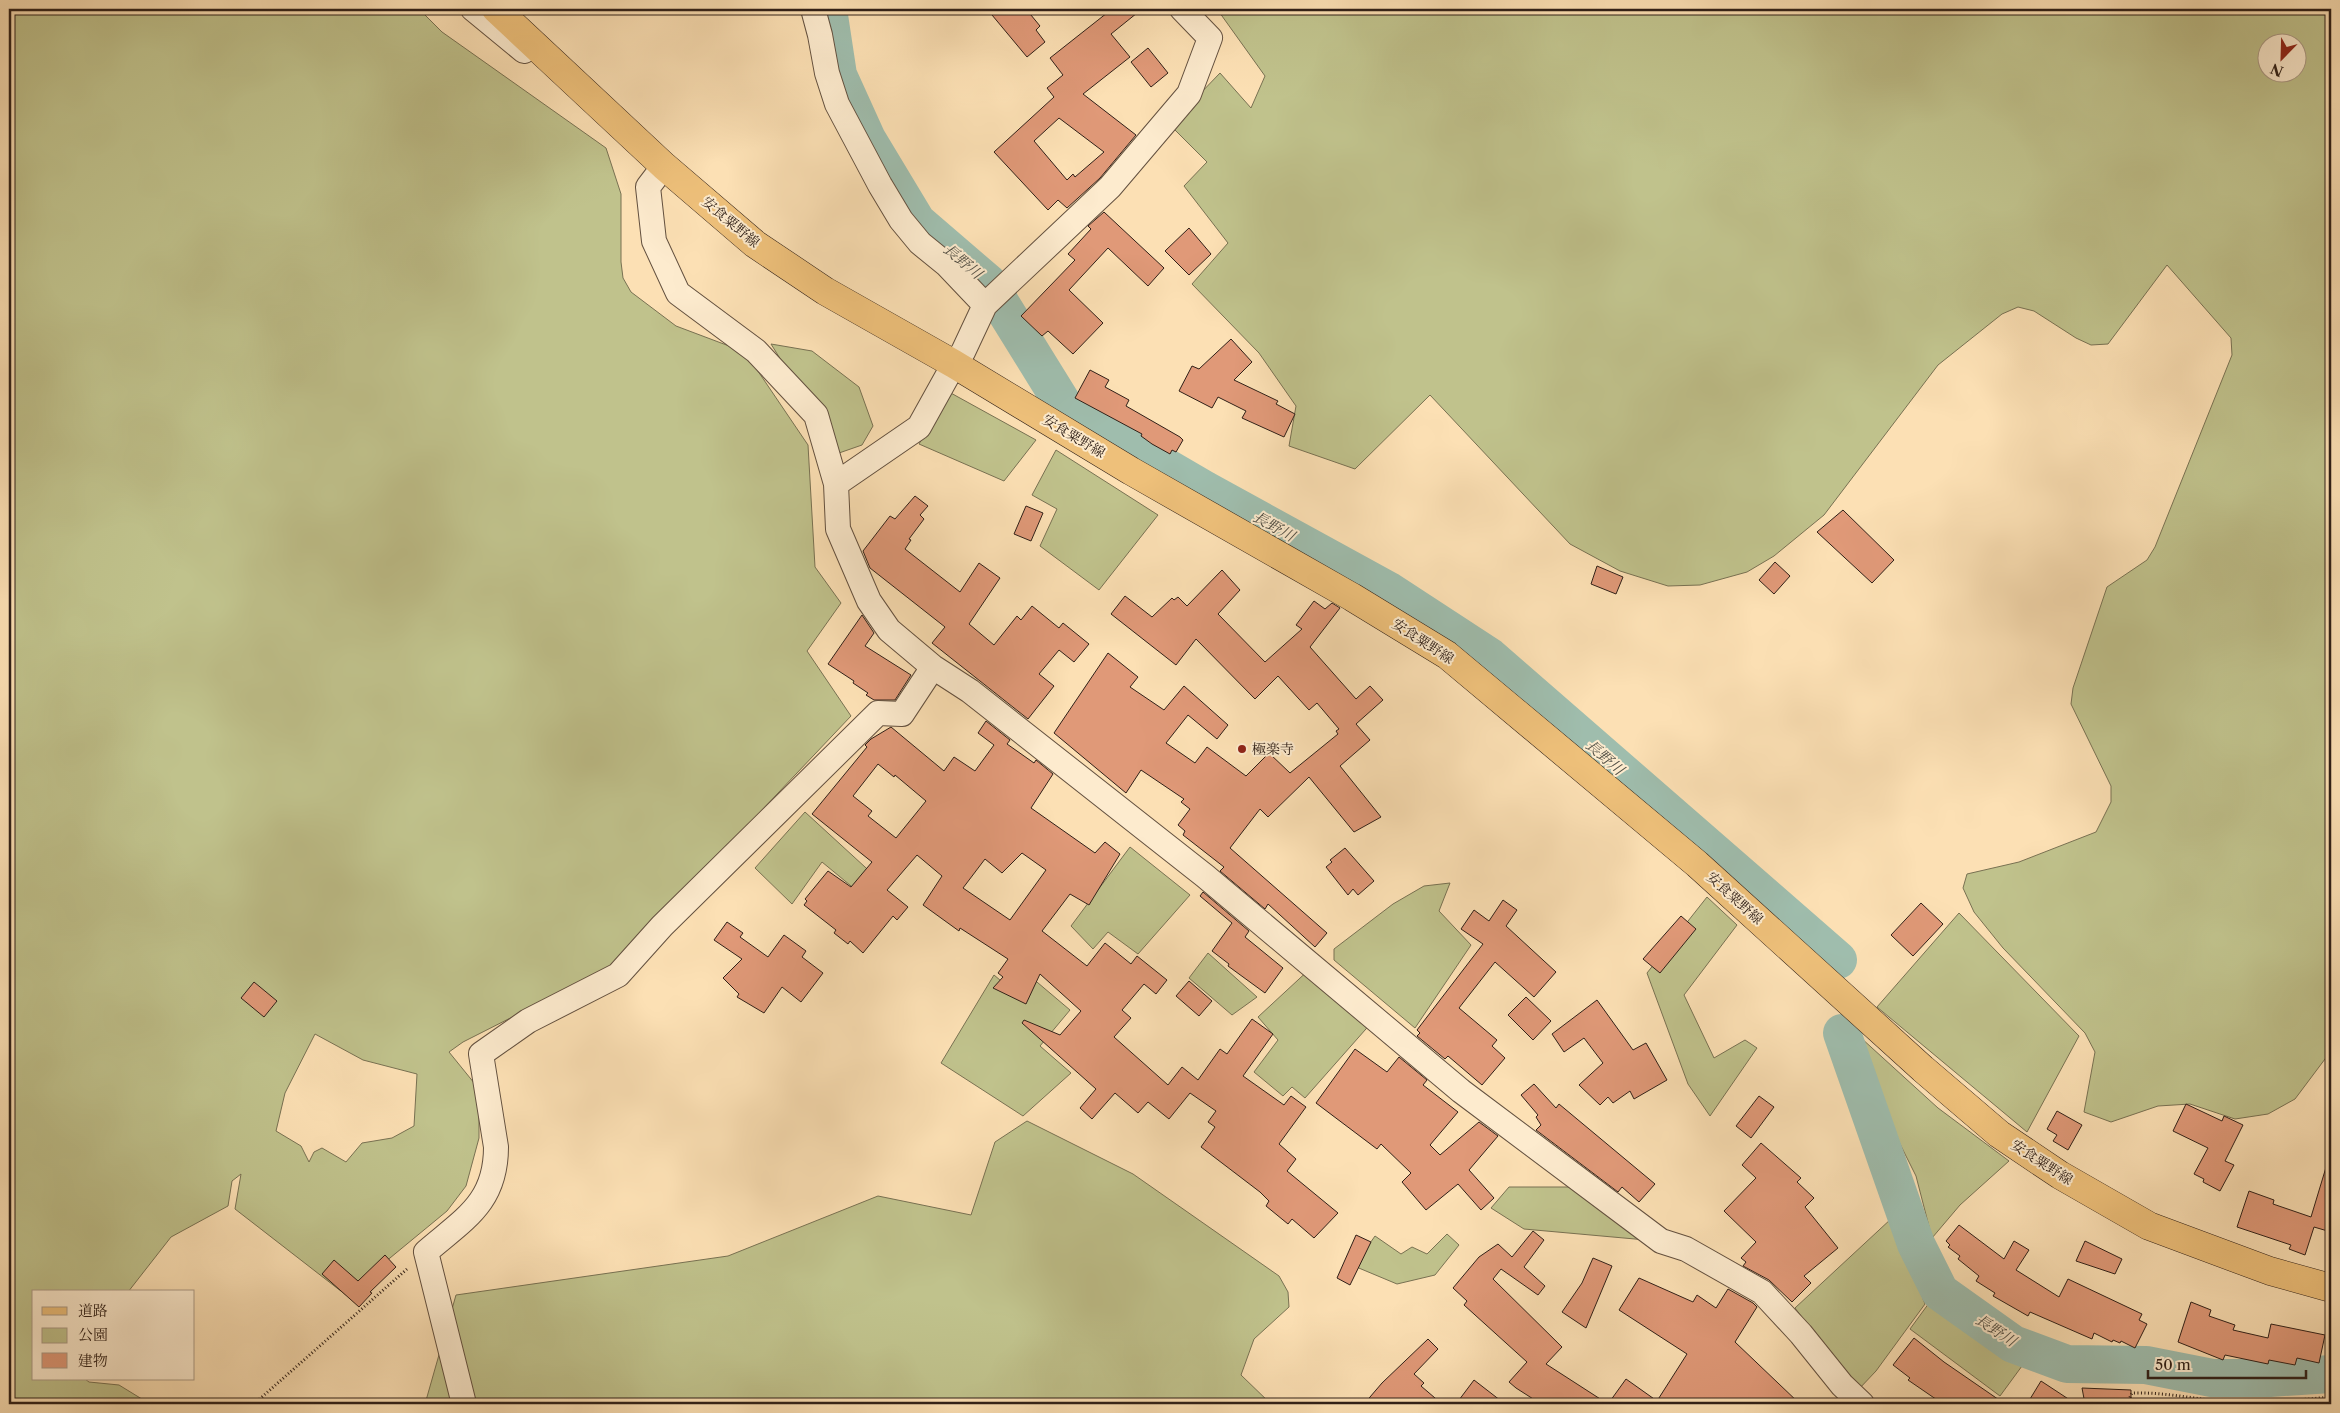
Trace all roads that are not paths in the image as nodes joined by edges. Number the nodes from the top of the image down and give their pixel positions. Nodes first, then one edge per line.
1 (474, 9) edge
2 (496, 9) edge
3 (813, 9) edge
4 (1182, 9) edge
5 (570, 78) junction
6 (664, 166) junction
7 (993, 299) junction
8 (954, 364) junction
9 (836, 484) junction
10 (934, 667) junction
11 (2331, 1288) edge
12 (464, 1404) edge
13 (1862, 1404) edge

1 - 5 street
2 - 5 main road, 安食粟野線
3 - 7 street
4 - 7 street
5 - 6 main road, 安食粟野線
6 - 8 main road, 安食粟野線
6 - 9 street
7 - 8 street
8 - 9 street
8 - 11 main road, 安食粟野線
9 - 10 street
10 - 12 street
10 - 13 street

